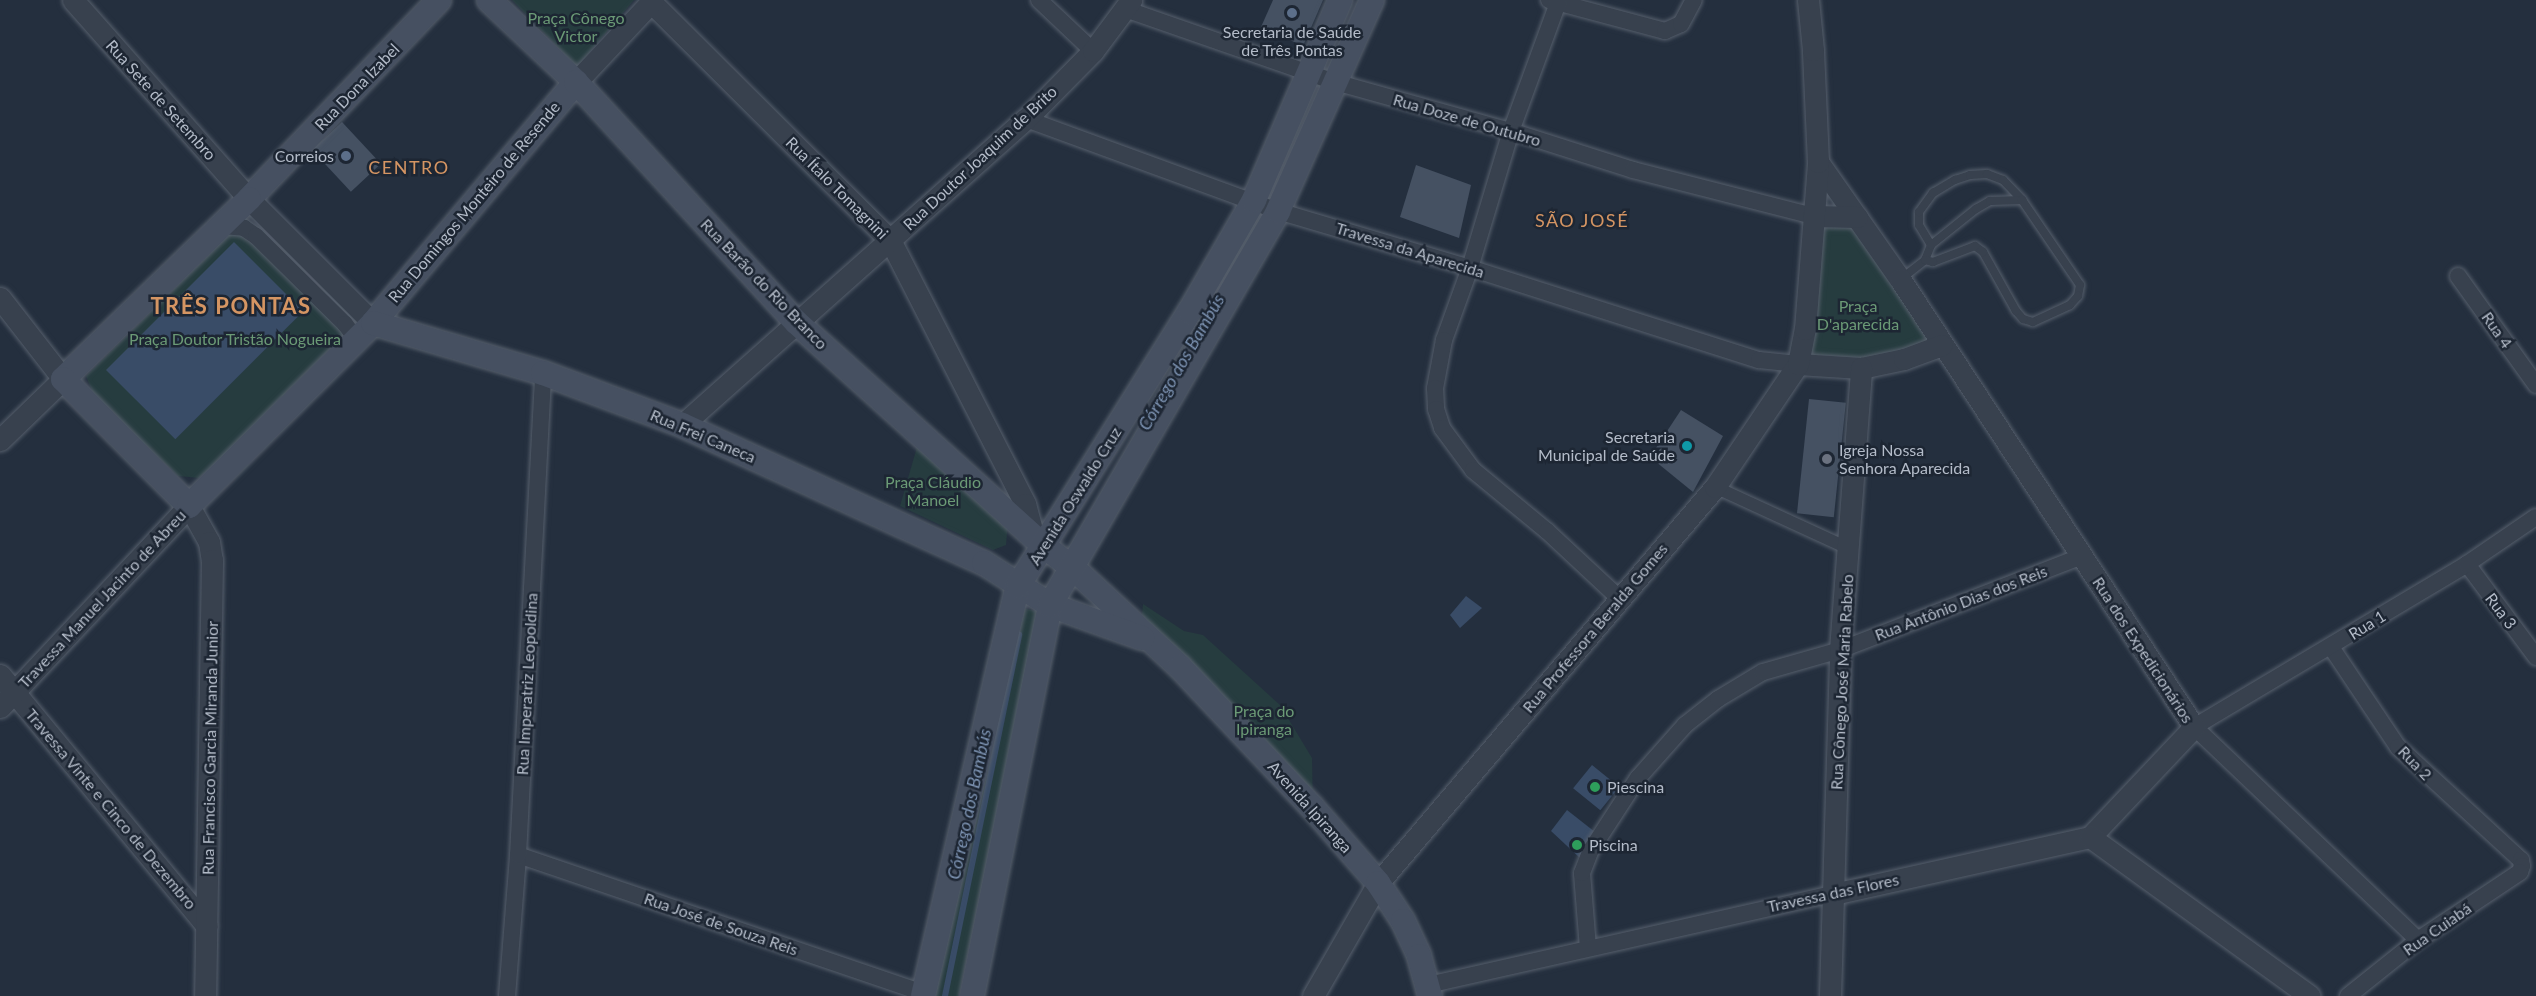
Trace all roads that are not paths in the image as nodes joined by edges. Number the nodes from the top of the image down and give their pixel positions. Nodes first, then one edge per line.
1 (73, 0) edge
2 (439, 0) edge
3 (489, 0) edge
4 (1039, 0) edge
5 (1340, 0) edge
6 (1372, 0) edge
7 (1694, 0) edge
8 (1808, 0) edge
9 (652, 1) edge
10 (1555, 1) edge
11 (1128, 4) edge
12 (1093, 51) junction
13 (1309, 72) junction
14 (576, 82) junction
15 (1335, 82) junction
16 (1026, 119) junction
17 (1511, 132) junction
18 (1818, 162) junction
19 (249, 199) junction
20 (1254, 200) junction
21 (2022, 200) junction
22 (1278, 211) junction
23 (1813, 216) junction
24 (1857, 217) junction
25 (223, 226) junction
26 (890, 240) junction
27 (1931, 245) junction
28 (1925, 260) junction
29 (1470, 268) junction
30 (2458, 276) dead end
31 (1900, 279) junction
32 (0, 298) edge
33 (796, 322) junction
34 (365, 332) junction
35 (1942, 345) junction
36 (1798, 364) junction
37 (1861, 368) junction
38 (543, 373) junction
39 (63, 379) junction
40 (2536, 385) edge
41 (682, 425) junction
42 (0, 440) edge
43 (1715, 487) junction
44 (189, 506) junction
45 (1020, 511) junction
46 (2536, 517) edge
47 (1039, 542) junction
48 (1850, 549) junction
49 (2082, 556) junction
50 (2467, 564) junction
51 (1072, 567) junction
52 (1018, 586) junction
53 (1620, 599) junction
54 (1050, 605) junction
55 (1153, 642) junction
56 (2331, 647) junction
57 (1840, 650) junction
58 (2536, 657) edge
59 (0, 675) edge
60 (15, 692) junction
61 (0, 707) edge
62 (2194, 728) junction
63 (2090, 837) junction
64 (518, 855) junction
65 (2521, 861) joint
66 (1378, 883) junction
67 (1832, 894) junction
68 (207, 926) junction
69 (2418, 940) junction
70 (1588, 948) junction
71 (1429, 991) edge
72 (923, 995) edge
73 (205, 996) edge
74 (507, 996) edge
75 (972, 996) edge
76 (1312, 996) edge
77 (1830, 996) edge
78 (2310, 996) edge
79 (2348, 996) edge

1 - 19 street, Rua Sete de Setembro
2 - 19 main road, Rua Dona Izabel
3 - 14 main road
4 - 12 street
5 - 13 main road, Avenida Oswaldo Cruz
6 - 15 main road, Avenida Oswaldo Cruz
7 - 10 street
8 - 18 street
9 - 14 street
9 - 26 street, Rua Ítalo Tomagnini
10 - 17 street
11 - 12 street, Rua Doutor Joaquim de Brito
11 - 13 street, Rua Doze de Outubro
12 - 16 street, Rua Doutor Joaquim de Brito
13 - 15 street, Rua Doze de Outubro
13 - 20 main road, Avenida Oswaldo Cruz
14 - 33 main road, Rua Barão do Rio Branco
14 - 34 main road, Rua Domingos Monteiro de Resende
15 - 17 street, Rua Doze de Outubro
15 - 22 main road, Avenida Oswaldo Cruz
16 - 20 street, Travessa da Aparecida
16 - 26 street, Rua Doutor Joaquim de Brito
17 - 23 street, Rua Doze de Outubro
17 - 29 street
18 - 23 street
18 - 24 street
19 - 25 main road
19 - 34 street
20 - 22 street, Travessa da Aparecida
20 - 47 main road, Avenida Oswaldo Cruz
21 - 27 lane
21 - 27 lane
21 - 28 lane
22 - 29 street, Travessa da Aparecida
22 - 51 main road, Avenida Oswaldo Cruz
23 - 24 street
23 - 36 street
24 - 31 street
25 - 34 street
25 - 39 main road
26 - 33 street, Rua Doutor Joaquim de Brito
26 - 45 street, Rua Ítalo Tomagnini
27 - 28 lane
28 - 31 lane
29 - 36 street, Travessa da Aparecida
29 - 53 street
30 - 40 street, Rua 4
31 - 35 street
32 - 39 street
33 - 41 street, Rua Doutor Joaquim de Brito
33 - 45 main road, Rua Barão do Rio Branco
34 - 38 main road, Rua Frei Caneca
34 - 44 main road
35 - 37 street
35 - 49 street, Rua dos Expedicionários
36 - 37 street
36 - 43 street, Rua Professora Beralda Gomes
37 - 48 street, Rua Cônego José Maria Rabelo
38 - 41 main road, Rua Frei Caneca
38 - 64 street, Rua Imperatriz Leopoldina
39 - 42 street
39 - 44 main road
41 - 52 main road, Rua Frei Caneca
43 - 48 street
43 - 53 street, Rua Professora Beralda Gomes
44 - 60 street, Travessa Manuel Jacinto de Abreu
44 - 68 street, Rua Francisco Garcia Miranda Junior
45 - 47 main road, Rua Barão do Rio Branco
46 - 50 street, Rua 1
47 - 51 main road, Rua Barão do Rio Branco
47 - 52 main road, Avenida Oswaldo Cruz
48 - 57 street, Rua Cônego José Maria Rabelo
49 - 57 street, Rua Antônio Dias dos Reis
49 - 62 street, Rua dos Expedicionários
50 - 56 street, Rua 1
50 - 58 street, Rua 3
51 - 54 main road, Avenida Oswaldo Cruz
51 - 55 main road, Avenida Ipiranga
52 - 54 main road, Rua Frei Caneca
52 - 72 main road, Avenida Oswaldo Cruz
53 - 66 street, Rua Professora Beralda Gomes
54 - 55 main road, Avenida Ipiranga
54 - 75 main road, Avenida Oswaldo Cruz
55 - 66 main road, Avenida Ipiranga
56 - 62 street, Rua 1
56 - 65 street, Rua 2
57 - 67 street, Rua Cônego José Maria Rabelo
57 - 70 street, Rua Antônio Dias dos Reis
59 - 60 street, Travessa Vinte e Cinco de Dezembro
60 - 61 street, Travessa Manuel Jacinto de Abreu
60 - 68 street, Travessa Vinte e Cinco de Dezembro
62 - 63 street
62 - 69 street, Rua dos Expedicionários
63 - 67 street, Travessa das Flores
63 - 78 street
64 - 72 street, Rua José de Souza Reis
64 - 74 street, Rua Imperatriz Leopoldina
65 - 69 street, Rua Cuiabá
66 - 71 main road, Avenida Ipiranga
66 - 76 street, Rua Professora Beralda Gomes
67 - 70 street, Travessa das Flores
67 - 77 street, Rua Cônego José Maria Rabelo
68 - 73 street, Rua Francisco Garcia Miranda Junior
69 - 79 street, Rua Cuiabá
70 - 71 street, Travessa das Flores

